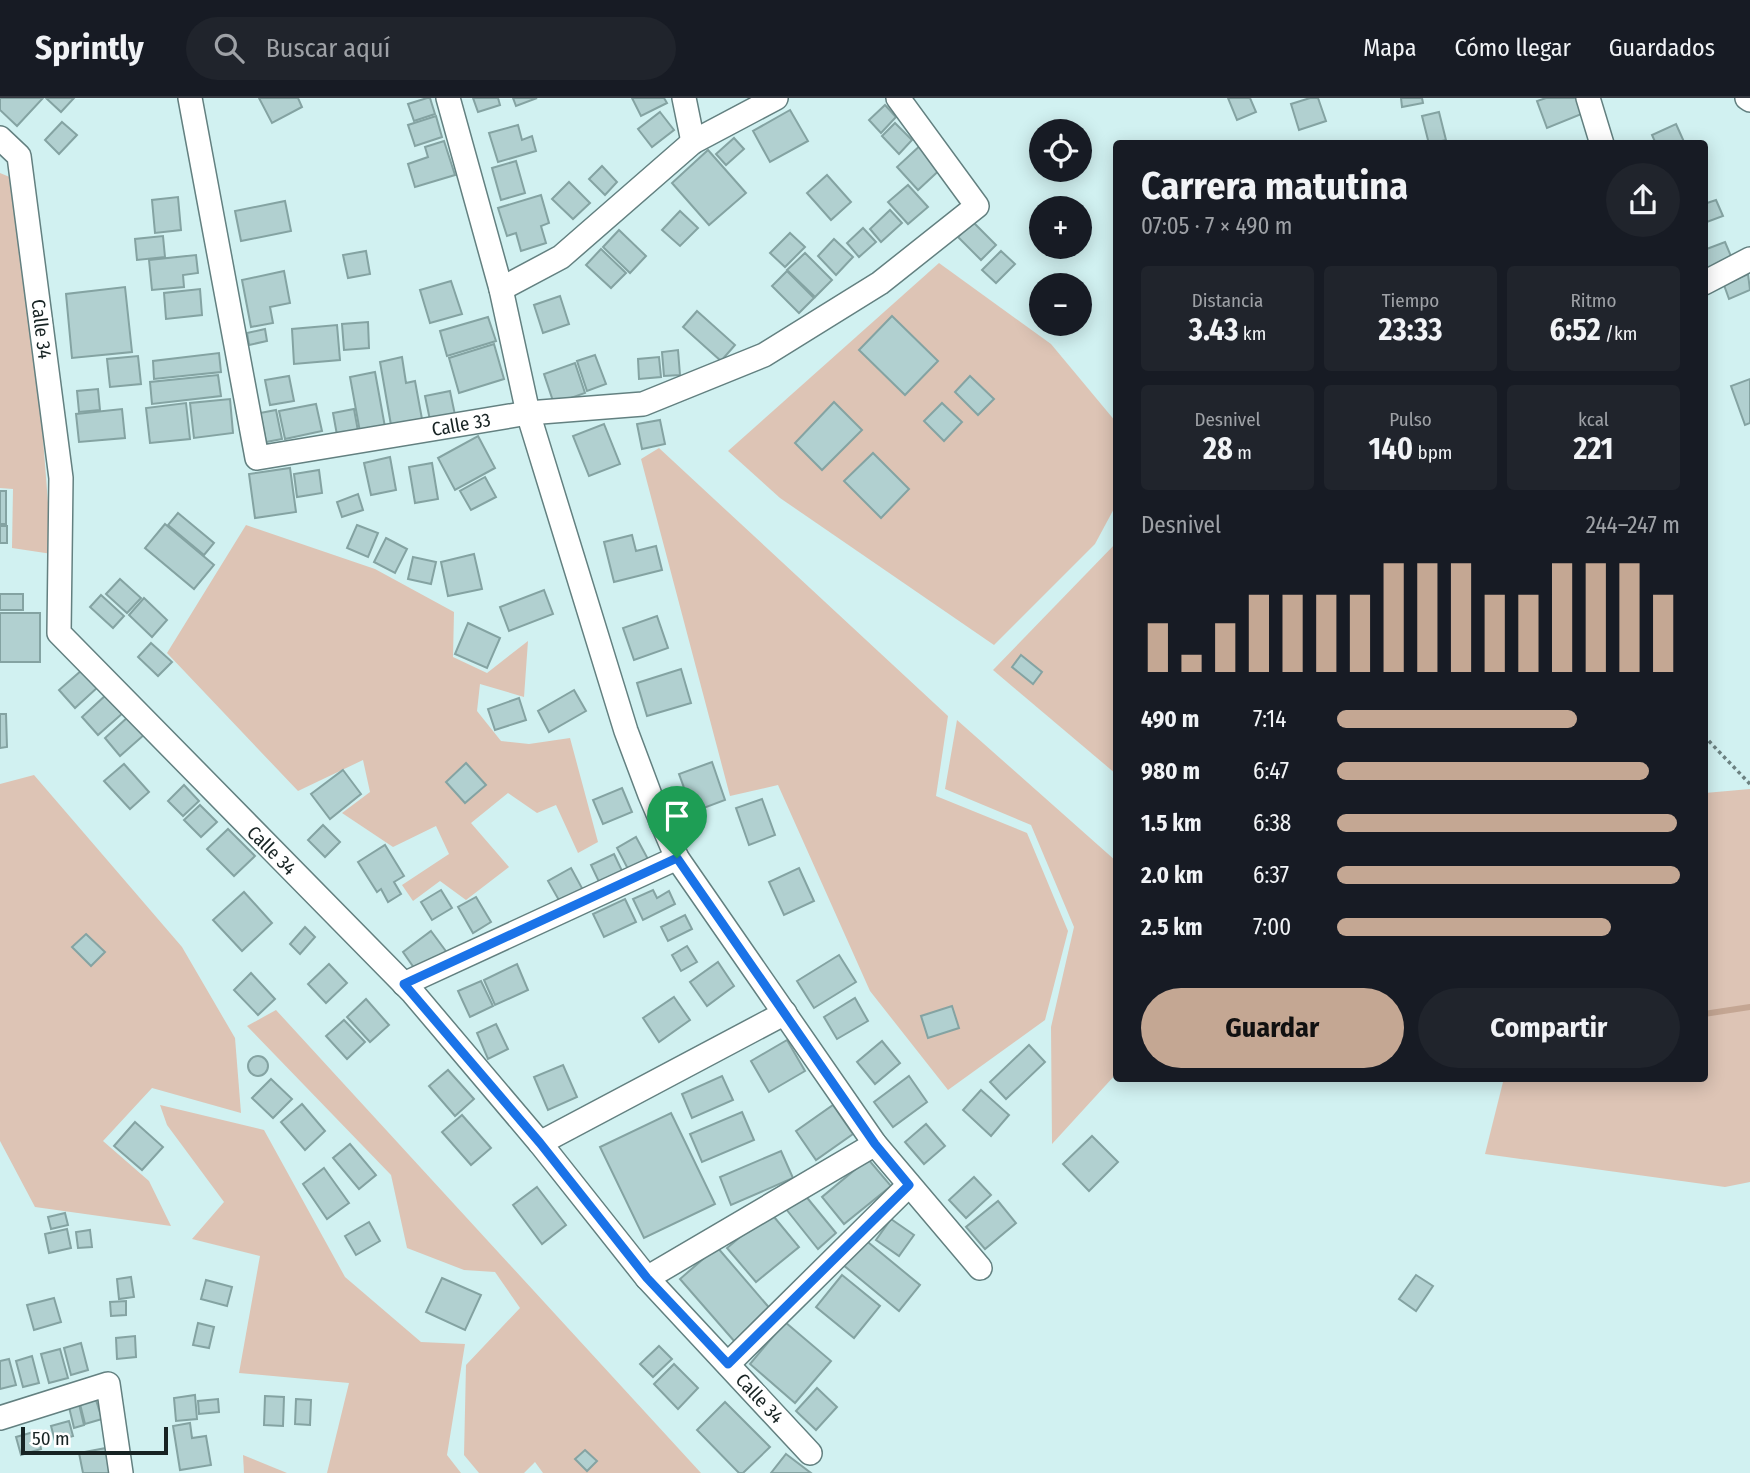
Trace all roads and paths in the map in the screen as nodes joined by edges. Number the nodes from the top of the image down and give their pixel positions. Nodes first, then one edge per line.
1 (190, 98) edge
2 (448, 98) edge
3 (684, 98) edge
4 (776, 98) edge
5 (898, 98) edge
6 (1588, 98) edge
7 (0, 138) edge
8 (1601, 140) edge
9 (694, 142) junction
10 (1750, 259) edge
11 (1708, 282) edge
12 (501, 289) junction
13 (528, 413) junction
14 (1708, 740) edge
15 (1750, 784) edge
16 (677, 858) junction
17 (404, 984) junction
18 (785, 1013) junction
19 (540, 1143) junction
20 (875, 1144) junction
21 (909, 1185) junction
22 (979, 1268) dead end
23 (647, 1278) junction
24 (728, 1364) junction
25 (0, 1418) edge
26 (810, 1453) dead end
27 (121, 1473) edge

1 - 13 street, Calle 33
2 - 12 street
3 - 9 street
4 - 9 street
5 - 13 street, Calle 33
6 - 8 street
7 - 17 street, Calle 34
9 - 12 street
10 - 11 street
12 - 13 street
13 - 16 street
14 - 15 path
16 - 17 street
16 - 18 street
17 - 19 street, Calle 34
18 - 19 street
18 - 20 street
19 - 23 street, Calle 34
20 - 21 street
20 - 23 street
21 - 22 street
21 - 24 street
23 - 24 street, Calle 34
24 - 26 street, Calle 34
25 - 27 street

